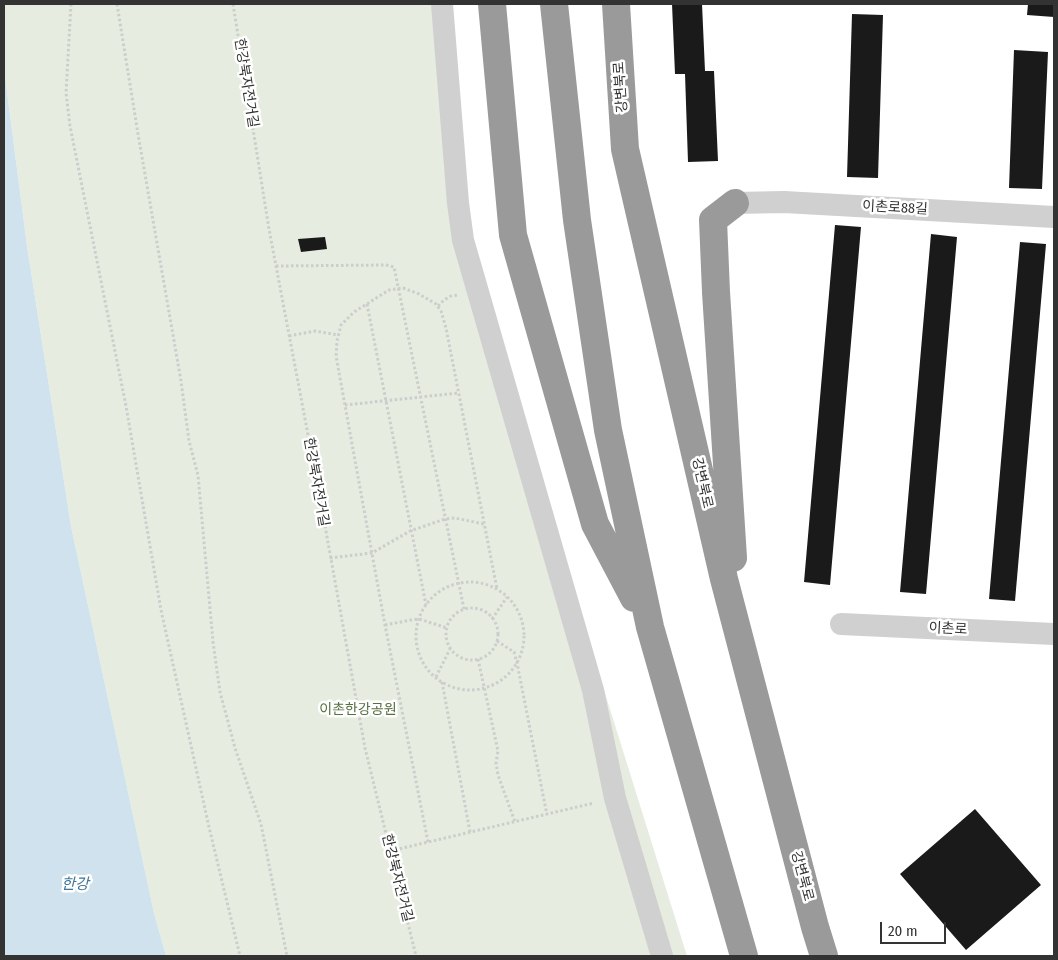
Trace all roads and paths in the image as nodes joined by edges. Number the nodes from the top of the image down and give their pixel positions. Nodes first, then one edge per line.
1 (71, 4) edge
2 (117, 4) edge
3 (233, 4) edge
4 (442, 4) edge
5 (492, 4) edge
6 (554, 4) edge
7 (616, 4) edge
8 (735, 203) joint
9 (1054, 217) edge
10 (276, 266) junction
11 (398, 289) junction
12 (367, 304) junction
13 (338, 335) junction
14 (289, 336) junction
15 (459, 393) junction
16 (420, 397) junction
17 (386, 401) junction
18 (345, 405) junction
19 (445, 519) junction
20 (484, 524) junction
21 (410, 531) junction
22 (372, 553) junction
23 (330, 558) junction
24 (459, 583) junction
25 (497, 589) junction
26 (507, 597) junction
27 (426, 606) junction
28 (464, 609) junction
29 (419, 619) junction
30 (492, 619) junction
31 (841, 624) dead end
32 (385, 625) junction
33 (650, 627) junction
34 (446, 628) junction
35 (737, 630) junction
36 (1054, 634) edge
37 (497, 641) junction
38 (450, 650) junction
39 (478, 659) junction
40 (517, 663) junction
41 (436, 677) junction
42 (442, 682) junction
43 (484, 688) junction
44 (615, 798) junction
45 (547, 815) junction
46 (516, 822) junction
47 (470, 832) junction
48 (428, 842) junction
49 (390, 851) junction
50 (240, 956) edge
51 (287, 956) edge
52 (416, 956) edge
53 (662, 956) edge
54 (744, 956) edge
55 (824, 956) edge

1 - 50 path
2 - 51 path
3 - 10 path, 한강북자전거길
4 - 44 street
5 - 33 highway
6 - 33 highway
7 - 35 highway, 강변북로
8 - 9 street, 이촌로88길
8 - 35 highway
10 - 11 path
10 - 14 path, 한강북자전거길
11 - 12 path
11 - 15 path
11 - 16 path
12 - 13 path
12 - 17 path
13 - 14 path
13 - 18 path
14 - 23 path, 한강북자전거길
15 - 16 path
15 - 20 path
16 - 17 path
16 - 19 path
17 - 18 path
17 - 21 path
18 - 22 path
19 - 20 path
19 - 21 path
19 - 24 path
20 - 25 path
21 - 22 path
21 - 27 path
22 - 23 path
22 - 32 path
23 - 49 path, 한강북자전거길
24 - 25 path
24 - 27 path
24 - 28 path
25 - 26 path
26 - 30 path
26 - 40 path
27 - 29 path
28 - 30 path
28 - 34 path
29 - 32 path
29 - 34 path
29 - 41 path
30 - 37 path
31 - 36 street, 이촌로
32 - 48 path
33 - 54 highway
34 - 38 path
35 - 55 highway, 강변북로
37 - 39 path
37 - 40 path
38 - 39 path
38 - 41 path
39 - 43 path
40 - 43 path
40 - 45 path
41 - 42 path
42 - 43 path
42 - 47 path
43 - 46 path
44 - 45 path
44 - 53 street
45 - 46 path
46 - 47 path
47 - 48 path
48 - 49 path
49 - 52 path, 한강북자전거길

